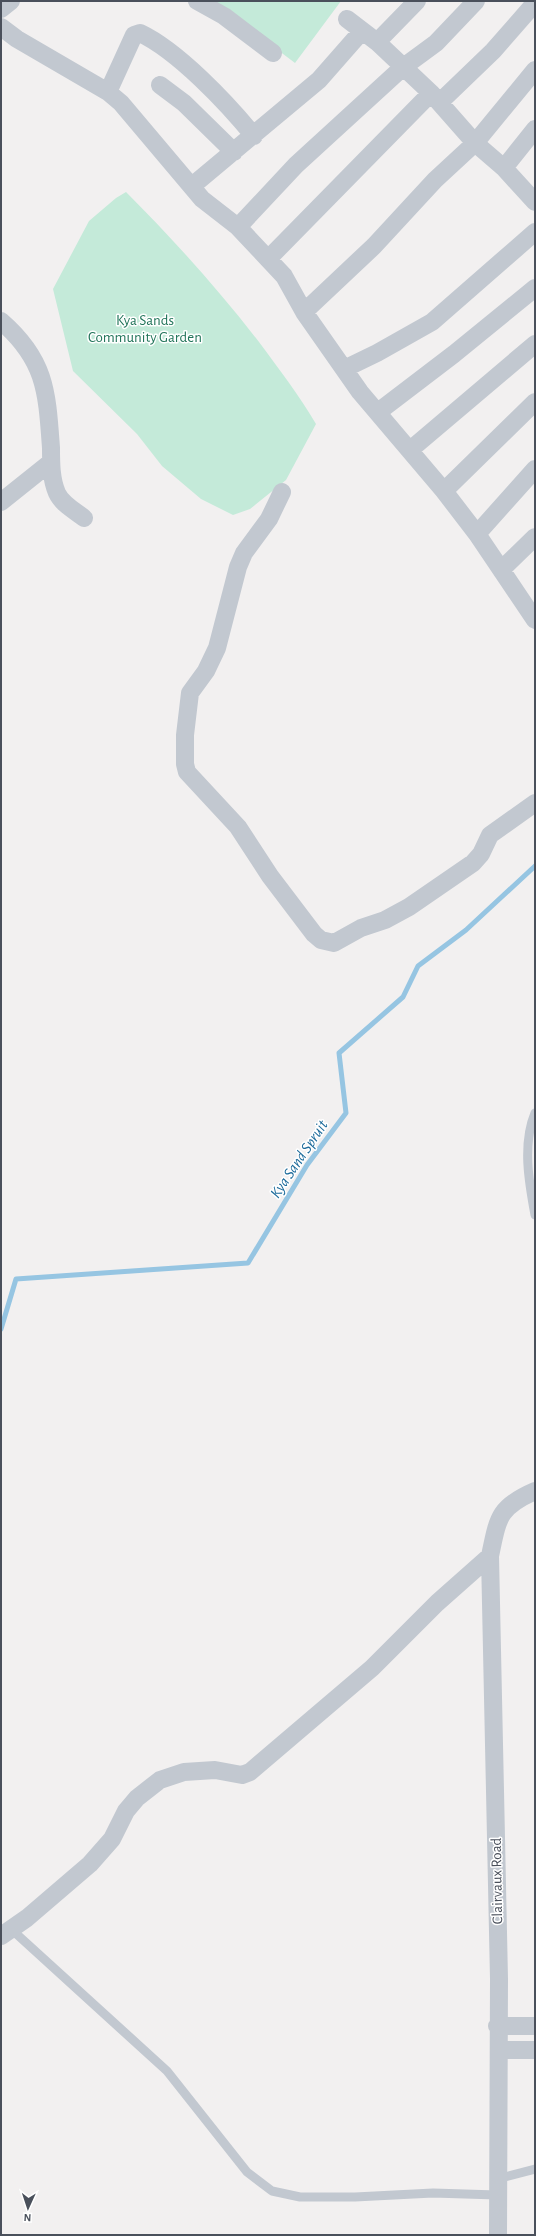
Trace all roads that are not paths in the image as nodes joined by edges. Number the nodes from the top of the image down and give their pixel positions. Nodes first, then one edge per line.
1 (11, 1) edge
2 (197, 1) edge
3 (417, 1) edge
4 (476, 1) edge
5 (535, 4) edge
6 (1, 9) edge
7 (347, 19) dead end
8 (1, 27) edge
9 (362, 31) junction
10 (376, 42) junction
11 (273, 53) dead end
12 (402, 68) junction
13 (535, 70) edge
14 (160, 85) dead end
15 (108, 92) junction
16 (436, 98) junction
17 (535, 129) edge
18 (254, 136) junction
19 (475, 143) junction
20 (234, 152) junction
21 (504, 168) junction
22 (192, 186) junction
23 (534, 198) edge
24 (238, 227) junction
25 (535, 232) edge
26 (269, 258) junction
27 (535, 288) edge
28 (304, 312) junction
29 (1, 321) edge
30 (535, 344) edge
31 (344, 369) junction
32 (535, 402) edge
33 (378, 412) junction
34 (410, 450) junction
35 (51, 462) junction
36 (535, 469) edge
37 (444, 491) junction
38 (282, 492) dead end
39 (1, 502) edge
40 (84, 518) dead end
41 (477, 534) junction
42 (535, 537) edge
43 (501, 570) junction
44 (529, 597) edge
45 (535, 620) edge
46 (535, 803) edge
47 (535, 1113) edge
48 (535, 1214) edge
49 (535, 1491) edge
50 (490, 1556) junction
51 (6, 1932) edge
52 (497, 2026) junction
53 (535, 2026) edge
54 (499, 2050) junction
55 (535, 2050) edge
56 (535, 2169) edge
57 (497, 2187) junction
58 (498, 2235) edge

1 - 6 street
2 - 11 street
3 - 10 street
4 - 12 street
5 - 16 street
7 - 9 street
8 - 15 street
9 - 10 street
9 - 18 street
10 - 12 street
12 - 16 street
12 - 24 street
13 - 19 street
14 - 20 street
15 - 18 street
15 - 22 street
16 - 19 street
16 - 26 street
17 - 21 street
18 - 20 street
19 - 21 street
19 - 28 street
20 - 22 street
21 - 23 street
22 - 24 street
24 - 26 street
25 - 31 street
26 - 28 street
27 - 33 street
28 - 31 street
29 - 35 street
30 - 34 street
31 - 33 street
32 - 37 street
33 - 34 street
34 - 37 street
35 - 39 street
35 - 40 street
36 - 41 street
37 - 41 street
38 - 46 street
41 - 43 street
42 - 43 street
43 - 44 street
44 - 45 street
47 - 48 lane
49 - 50 street, Clairvaux Road
50 - 51 street
50 - 52 street, Clairvaux Road
51 - 57 lane
52 - 53 street
52 - 54 street, Clairvaux Road
54 - 55 street
54 - 57 street, Clairvaux Road
56 - 57 lane
57 - 58 street, Clairvaux Road

